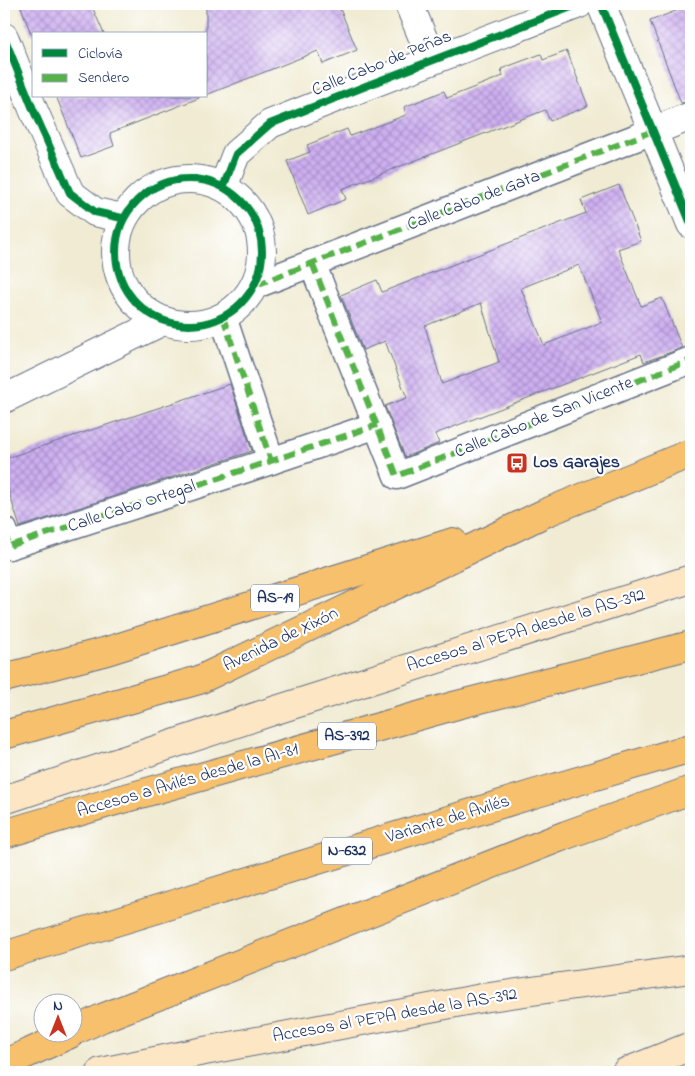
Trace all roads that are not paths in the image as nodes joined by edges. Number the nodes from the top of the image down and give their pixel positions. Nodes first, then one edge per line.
1 (410, 4) edge
2 (579, 4) edge
3 (601, 4) edge
4 (4, 37) edge
5 (432, 60) junction
6 (691, 116) edge
7 (653, 132) junction
8 (224, 185) junction
9 (122, 218) junction
10 (691, 224) edge
11 (312, 263) junction
12 (256, 285) junction
13 (222, 316) junction
14 (163, 321) junction
15 (691, 360) edge
16 (4, 399) edge
17 (377, 425) junction
18 (691, 453) edge
19 (271, 461) junction
20 (545, 513) junction
21 (4, 530) edge
22 (691, 579) edge
23 (691, 645) edge
24 (4, 678) edge
25 (276, 710) junction
26 (4, 735) edge
27 (691, 748) edge
28 (4, 785) edge
29 (691, 790) edge
30 (4, 800) edge
31 (4, 834) edge
32 (4, 956) edge
33 (691, 969) edge
34 (82, 1028) edge
35 (47, 1044) edge
36 (691, 1046) edge
37 (4, 1064) edge
38 (101, 1072) edge
39 (626, 1072) edge

1 - 5 street
2 - 5 street, Calle Cabo de Peñas
3 - 7 street
4 - 9 street
5 - 8 street, Calle Cabo de Peñas
6 - 7 street, Calle Cabo de Gata
7 - 10 street
7 - 11 street, Calle Cabo de Gata
8 - 9 street
8 - 12 street
9 - 14 street
11 - 12 street, Calle Cabo de Gata
11 - 17 street
12 - 13 street
13 - 14 street
13 - 19 street
14 - 16 street
15 - 17 street, Calle Cabo de San Vicente
17 - 19 street, Calle Cabo Ortegal
18 - 20 main road, Avenida de Xixón / AS-19
19 - 21 street, Calle Cabo Ortegal
20 - 24 main road, Avenida de Xixón / AS-19
20 - 26 main road, Avenida de Xixón / AS-19
22 - 25 main road, Accesos al PEPA desde la AS-392
23 - 31 main road, Accesos a Avilés desde la AI-81 / AS-392
25 - 28 main road, Accesos al PEPA desde la AS-392
25 - 30 main road, Accesos al PEPA desde la AS-392
27 - 32 main road, Variante de Avilés / N-632
29 - 34 main road
33 - 38 main road, Accesos al PEPA desde la AS-392
35 - 37 main road
36 - 39 main road

